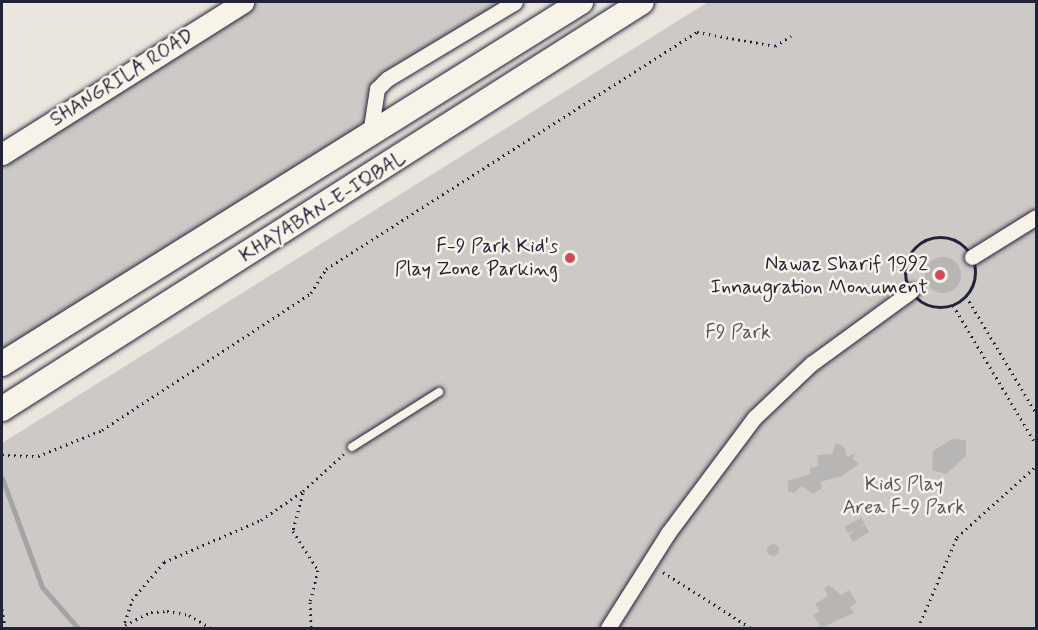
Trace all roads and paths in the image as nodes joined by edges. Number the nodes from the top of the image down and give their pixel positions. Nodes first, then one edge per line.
1 (243, 2) edge
2 (515, 2) edge
3 (581, 2) edge
4 (642, 2) edge
5 (791, 36) dead end
6 (370, 134) junction
7 (2, 154) edge
8 (1036, 217) edge
9 (972, 257) junction
10 (911, 291) junction
11 (966, 296) junction
12 (953, 305) junction
13 (2, 364) edge
14 (439, 392) dead end
15 (2, 409) edge
16 (1036, 413) edge
17 (1036, 444) edge
18 (352, 447) joint
19 (2, 455) edge
20 (1036, 466) edge
21 (303, 491) junction
22 (649, 563) junction
23 (2, 609) edge
24 (124, 627) edge
25 (5, 628) edge
26 (211, 628) edge
27 (310, 628) edge
28 (608, 628) edge
29 (751, 628) edge
30 (918, 628) edge

1 - 7 street, SHANGRILA ROAD
2 - 6 street
3 - 6 main road, KHAYABAN-E-IQBAL
4 - 15 main road, KHAYABAN-E-IQBAL
5 - 19 path
6 - 13 main road, KHAYABAN-E-IQBAL
8 - 9 street
9 - 10 path
9 - 11 path
10 - 12 path
10 - 22 street
11 - 12 path
11 - 16 path
12 - 17 path
14 - 18 lane
18 - 21 path
20 - 30 path
21 - 24 path
21 - 27 path
22 - 28 street
22 - 29 path
23 - 25 path
24 - 26 path

